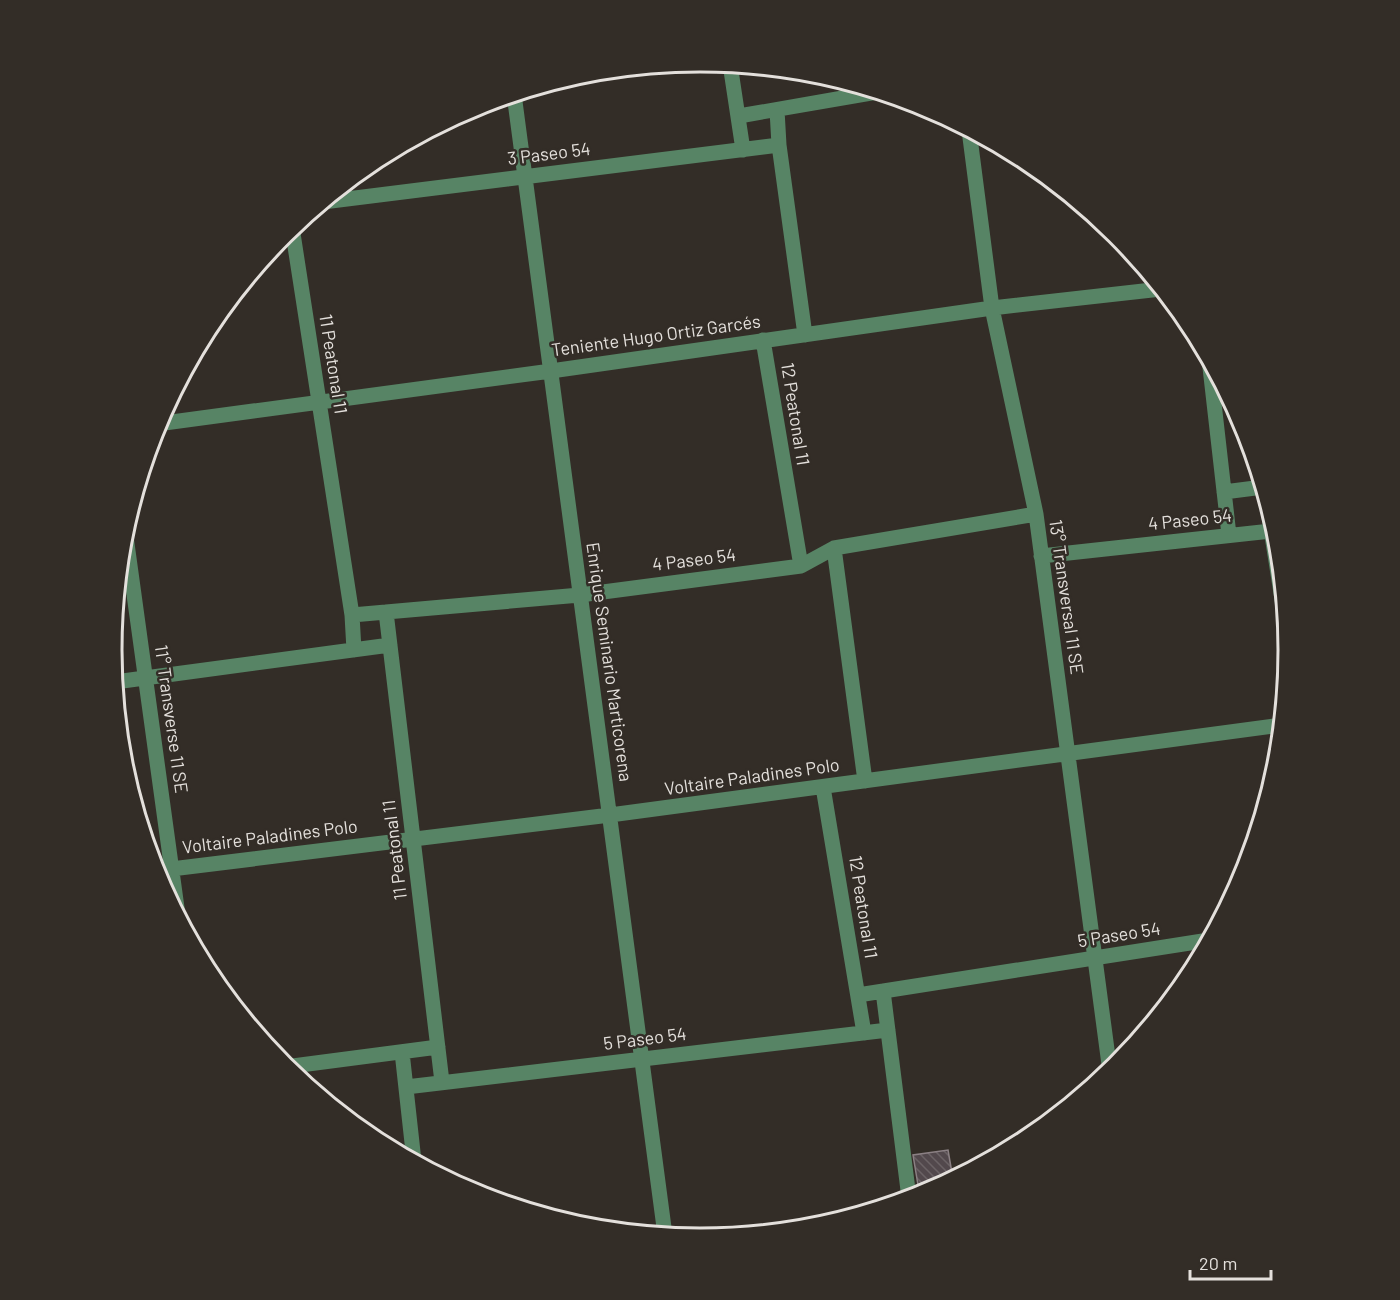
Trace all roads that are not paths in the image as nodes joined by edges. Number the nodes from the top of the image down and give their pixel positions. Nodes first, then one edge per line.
1 (732, 73) edge
2 (860, 95) edge
3 (515, 103) edge
4 (777, 110) junction
5 (739, 116) junction
6 (970, 139) edge
7 (779, 146) junction
8 (743, 150) junction
9 (525, 177) junction
10 (340, 198) edge
11 (294, 238) edge
12 (1152, 290) edge
13 (992, 308) junction
14 (805, 335) junction
15 (763, 340) junction
16 (551, 371) junction
17 (1212, 381) edge
18 (319, 401) junction
19 (170, 421) edge
20 (1254, 488) edge
21 (1224, 492) junction
22 (1036, 514) junction
23 (1266, 532) edge
24 (1229, 535) junction
25 (834, 548) junction
26 (1041, 556) junction
27 (129, 559) edge
28 (801, 566) junction
29 (580, 595) junction
30 (386, 612) junction
31 (352, 615) junction
32 (390, 645) junction
33 (354, 650) junction
34 (147, 678) junction
35 (123, 681) edge
36 (1273, 726) edge
37 (1067, 754) junction
38 (866, 781) junction
39 (823, 787) junction
40 (610, 815) junction
41 (413, 839) junction
42 (171, 869) junction
43 (166, 870) edge
44 (174, 888) edge
45 (1199, 942) edge
46 (1095, 958) junction
47 (883, 991) junction
48 (858, 995) junction
49 (888, 1030) junction
50 (864, 1033) junction
51 (438, 1047) junction
52 (402, 1052) junction
53 (642, 1059) junction
54 (1108, 1060) edge
55 (298, 1065) edge
56 (442, 1082) junction
57 (406, 1087) junction
58 (413, 1152) edge
59 (908, 1189) edge
60 (664, 1227) edge

1 - 5 street
2 - 4 street
3 - 9 street, Enrique Seminario Marticorena
4 - 5 street
4 - 7 street, 12 Peatonal 11
5 - 8 street
6 - 13 street, 13° Transversal 11 SE
7 - 8 street, 3 Paseo 54
7 - 14 street, 12 Peatonal 11
8 - 9 street, 3 Paseo 54
9 - 10 street, 3 Paseo 54
9 - 16 street, Enrique Seminario Marticorena
11 - 18 street, 11 Peatonal 11
12 - 13 street, Teniente Hugo Ortiz Garcés
13 - 14 street, Teniente Hugo Ortiz Garcés
13 - 22 street, 13° Transversal 11 SE
14 - 15 street, Teniente Hugo Ortiz Garcés
15 - 16 street, Teniente Hugo Ortiz Garcés
15 - 28 street, 12 Peatonal 11
16 - 18 street, Teniente Hugo Ortiz Garcés
16 - 29 street, Enrique Seminario Marticorena
17 - 21 street
18 - 19 street, Teniente Hugo Ortiz Garcés
18 - 31 street, 11 Peatonal 11
20 - 21 street, 4 Paseo 54
21 - 24 street
22 - 25 street, 4 Paseo 54
22 - 26 street, 13° Transversal 11 SE
23 - 24 street, 4 Paseo 54
24 - 26 street, 4 Paseo 54
25 - 28 street, 4 Paseo 54
25 - 38 street
26 - 37 street, 13° Transversal 11 SE
27 - 34 street, 11° Transverse 11 SE
28 - 29 street, 4 Paseo 54
29 - 30 street, 4 Paseo 54
29 - 40 street, Enrique Seminario Marticorena
30 - 31 street, 4 Paseo 54
30 - 32 street, 11 Peatonal 11
31 - 33 street, 11 Peatonal 11
32 - 33 street
32 - 41 street, 11 Peatonal 11
33 - 34 street
34 - 35 street
34 - 42 street, 11° Transverse 11 SE
36 - 37 street, Voltaire Paladines Polo
37 - 38 street, Voltaire Paladines Polo
37 - 46 street, 13° Transversal 11 SE
38 - 39 street, Voltaire Paladines Polo
39 - 40 street, Voltaire Paladines Polo
39 - 48 street, 12 Peatonal 11
40 - 41 street, Voltaire Paladines Polo
40 - 53 street, Enrique Seminario Marticorena
41 - 42 street, Voltaire Paladines Polo
41 - 51 street, 11 Peatonal 11
42 - 43 street, Voltaire Paladines Polo
42 - 44 street, 11° Transverse 11 SE
45 - 46 street, 5 Paseo 54
46 - 47 street, 5 Paseo 54
46 - 54 street, 13° Transversal 11 SE
47 - 48 street, 5 Paseo 54
47 - 49 street
48 - 50 street, 12 Peatonal 11
49 - 50 street, 5 Paseo 54
49 - 59 street
50 - 53 street, 5 Paseo 54
51 - 52 street
51 - 56 street, 11 Peatonal 11
52 - 55 street
52 - 57 street
53 - 56 street, 5 Paseo 54
53 - 60 street, Enrique Seminario Marticorena
56 - 57 street, 5 Paseo 54
57 - 58 street

